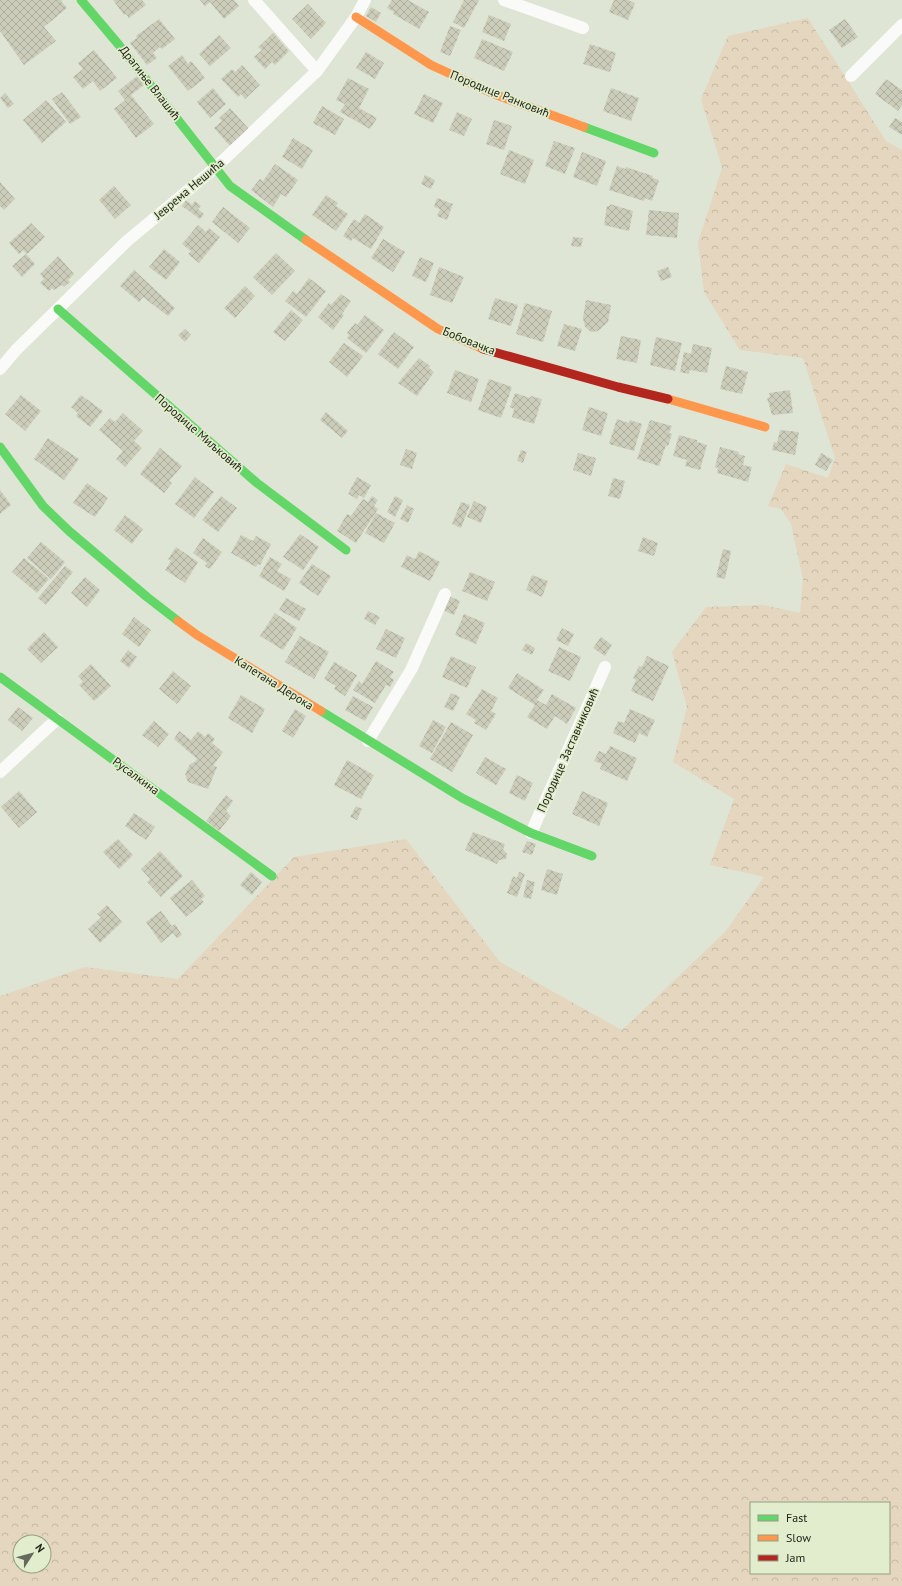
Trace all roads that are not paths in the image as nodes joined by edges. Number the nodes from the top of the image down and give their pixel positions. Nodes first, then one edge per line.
1 (81, 0) edge
2 (254, 0) edge
3 (365, 0) edge
4 (504, 0) edge
5 (356, 17) junction
6 (902, 25) edge
7 (583, 28) dead end
8 (317, 71) junction
9 (851, 76) dead end
10 (654, 153) dead end
11 (216, 167) junction
12 (58, 308) junction
13 (0, 369) edge
14 (765, 427) dead end
15 (0, 448) edge
16 (346, 550) dead end
17 (445, 594) dead end
18 (605, 667) dead end
19 (0, 677) edge
20 (58, 719) junction
21 (368, 741) junction
22 (0, 772) edge
23 (531, 833) junction
24 (592, 856) dead end
25 (272, 876) dead end

1 - 11 street, Драгиње Влашић
2 - 8 street
3 - 5 street, Јеврема Нешића
4 - 7 street
5 - 8 street, Јеврема Нешића
5 - 10 street, Породице Ранковић
6 - 9 street
8 - 11 street, Јеврема Нешића
11 - 12 street, Јеврема Нешића
11 - 14 street, Бобовачка
12 - 13 street, Јеврема Нешића
12 - 16 street, Породице Миљковић
15 - 21 street, Капетана Дерока
17 - 21 street
18 - 23 street, Породице Заставниковић
19 - 20 street, Русалкина
20 - 22 street
20 - 25 street, Русалкина
21 - 23 street, Капетана Дерока
23 - 24 street, Капетана Дерока

